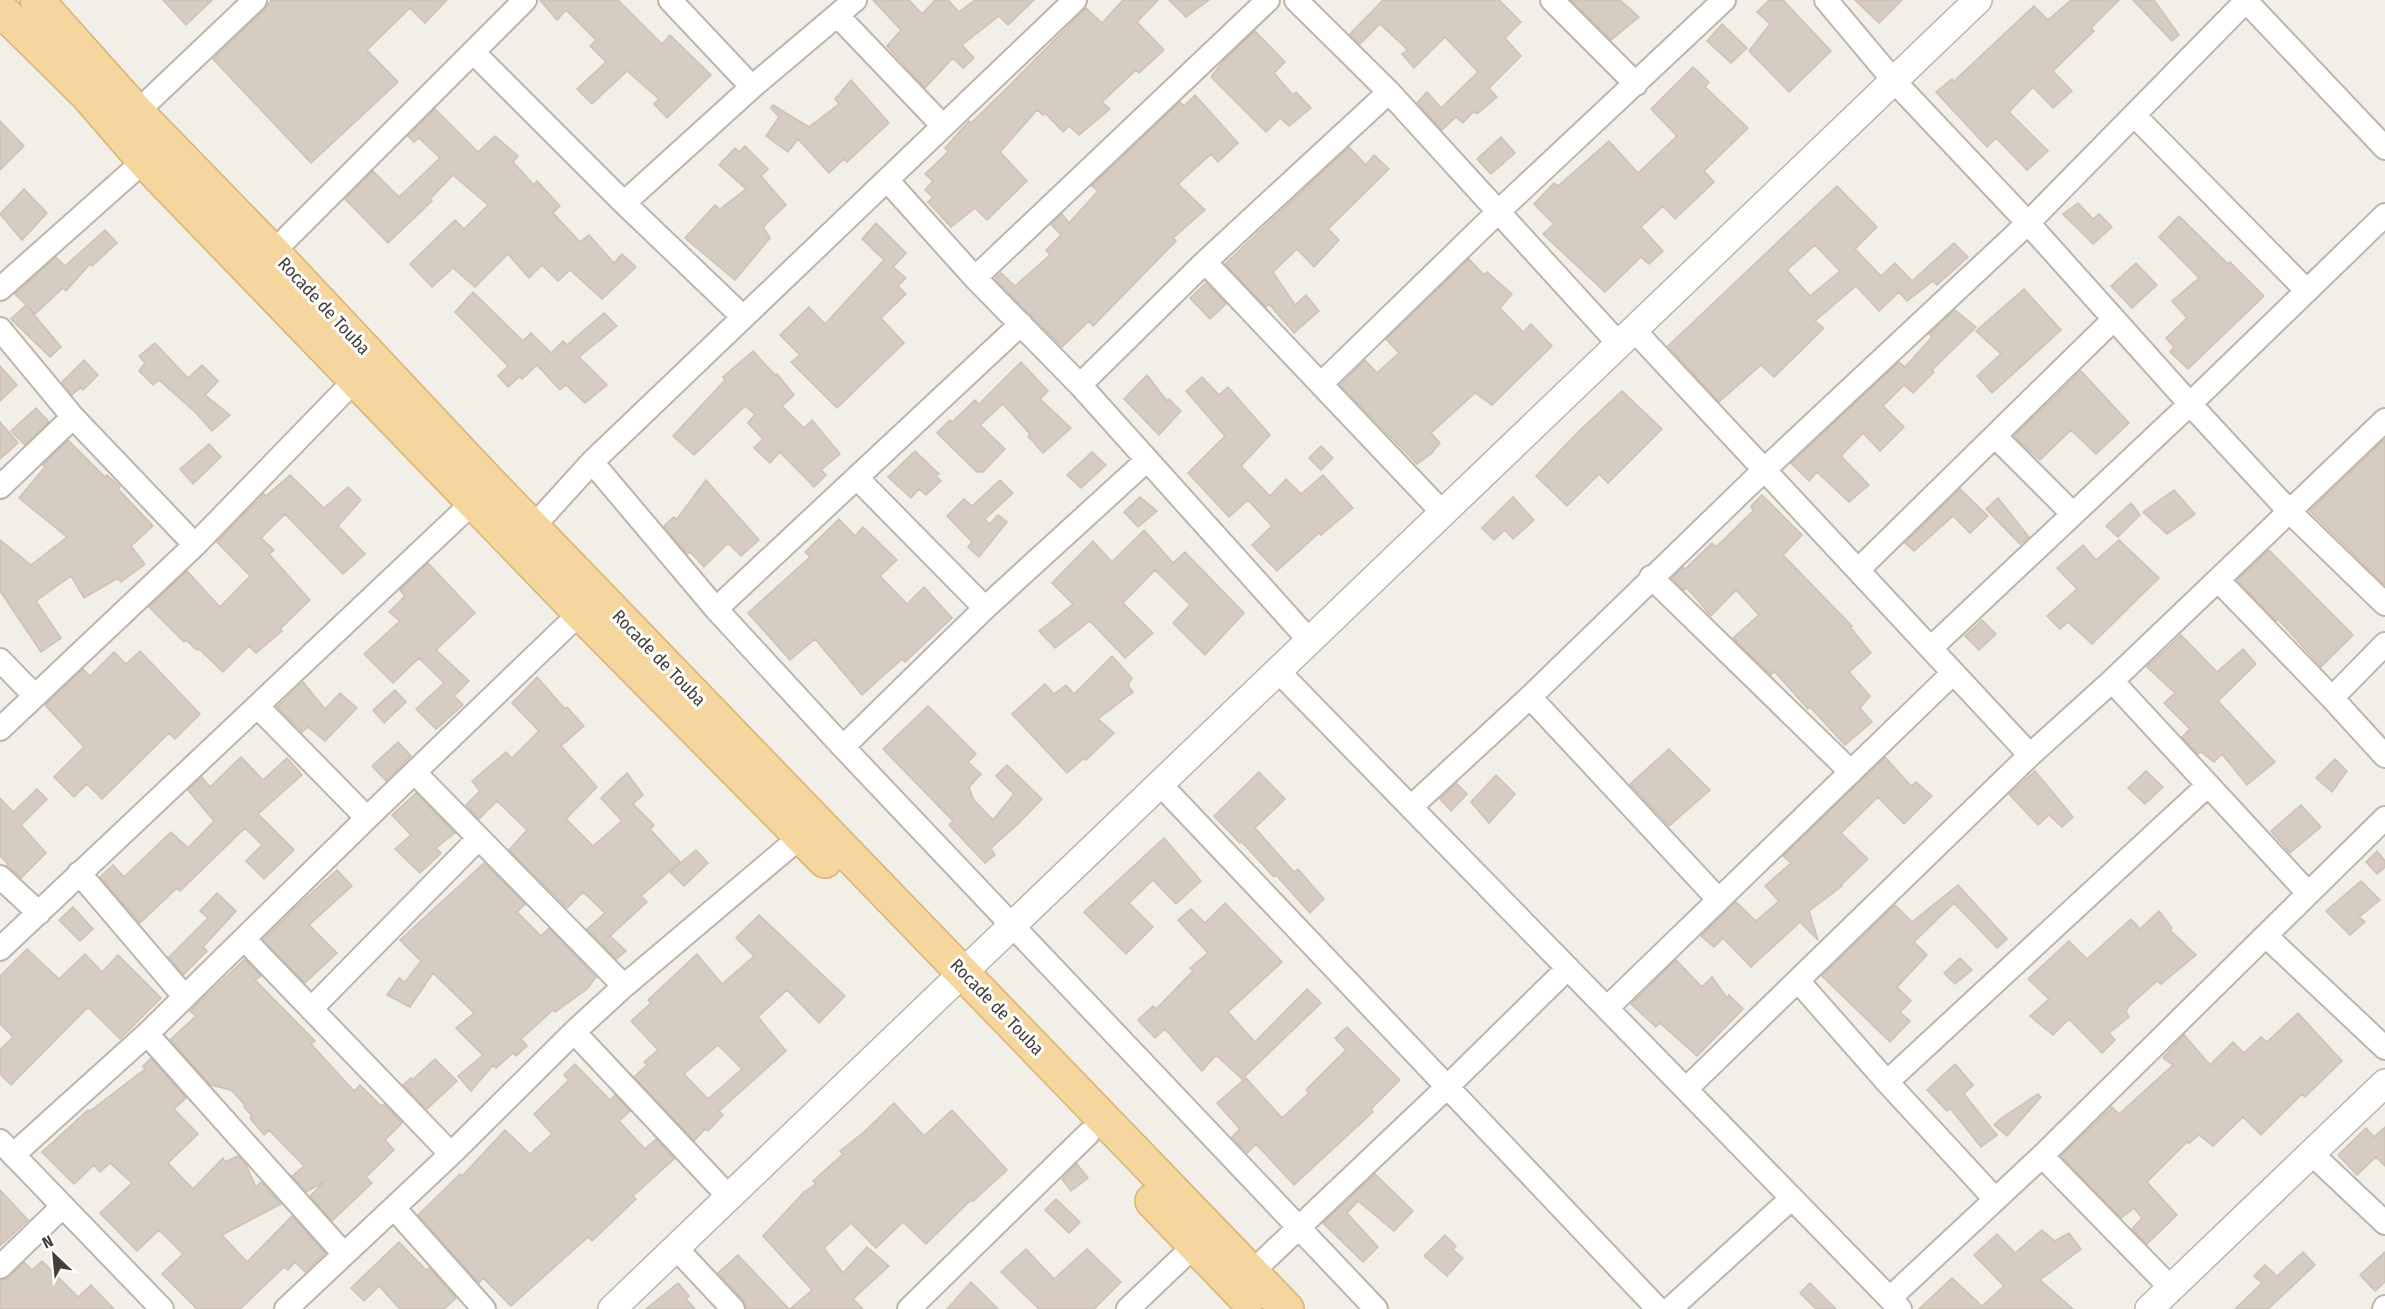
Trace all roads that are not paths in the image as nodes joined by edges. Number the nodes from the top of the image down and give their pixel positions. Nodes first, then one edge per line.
1 (37, 0) edge
2 (255, 0) edge
3 (525, 0) edge
4 (670, 0) edge
5 (855, 0) edge
6 (1076, 0) edge
7 (1268, 0) edge
8 (1552, 0) edge
9 (1724, 0) edge
10 (1826, 0) edge
11 (1978, 0) edge
12 (2247, 0) edge
13 (1303, 2) edge
14 (0, 9) edge
15 (838, 16) junction
16 (474, 53) junction
17 (1894, 81) junction
18 (1636, 84) junction
19 (752, 87) junction
20 (1389, 92) junction
21 (137, 112) junction
22 (2134, 115) junction
23 (943, 126) junction
24 (2385, 148) edge
25 (144, 160) junction
26 (887, 180) junction
27 (624, 203) junction
28 (1499, 211) junction
29 (2385, 215) edge
30 (2028, 223) junction
31 (273, 252) junction
32 (1204, 262) junction
33 (975, 278) junction
34 (0, 289) edge
35 (2307, 291) junction
36 (743, 317) junction
37 (2113, 320) junction
38 (1021, 324) junction
39 (0, 329) edge
40 (1626, 337) junction
41 (356, 379) junction
42 (1321, 384) junction
43 (1080, 385) junction
44 (2190, 404) junction
45 (72, 417) junction
46 (2385, 420) edge
47 (1995, 436) junction
48 (1146, 461) junction
49 (592, 462) junction
50 (1764, 470) junction
51 (856, 478) junction
52 (0, 488) edge
53 (483, 493) junction
54 (2289, 511) junction
55 (1443, 513) junction
56 (2073, 514) junction
57 (533, 527) junction
58 (195, 545) junction
59 (1858, 570) junction
60 (1651, 577) junction
61 (2218, 580) junction
62 (2385, 604) edge
63 (985, 608) junction
64 (716, 609) junction
65 (580, 613) junction
66 (1309, 640) junction
67 (2385, 644) edge
68 (1931, 648) junction
69 (0, 660) edge
70 (1278, 671) junction
71 (1953, 673) junction
72 (2112, 681) junction
73 (35, 696) junction
74 (1530, 697) junction
75 (2332, 698) junction
76 (257, 706) junction
77 (0, 729) edge
78 (843, 747) junction
79 (2030, 755) junction
80 (2385, 756) edge
81 (1850, 771) junction
82 (415, 773) junction
83 (1160, 784) junction
84 (2208, 785) junction
85 (1411, 807) junction
86 (367, 818) junction
87 (2385, 818) edge
88 (809, 829) junction
89 (478, 839) junction
90 (79, 873) junction
91 (0, 877) edge
92 (2308, 893) junction
93 (1718, 899) junction
94 (39, 913) junction
95 (1011, 927) junction
96 (2266, 936) junction
97 (244, 939) junction
98 (0, 949) edge
99 (1568, 968) junction
100 (955, 981) junction
101 (1799, 982) junction
102 (624, 986) junction
103 (184, 996) junction
104 (1606, 1008) junction
105 (311, 1009) junction
106 (574, 1032) junction
107 (147, 1034) junction
108 (2385, 1048) edge
109 (1887, 1082) junction
110 (2385, 1083) edge
111 (1447, 1087) junction
112 (1686, 1089) junction
113 (1088, 1134) junction
114 (7, 1148) edge
115 (451, 1154) junction
116 (2312, 1154) junction
117 (2042, 1156) junction
118 (729, 1197) junction
119 (1792, 1198) junction
120 (1995, 1199) junction
121 (62, 1207) junction
122 (394, 1208) junction
123 (2385, 1223) edge
124 (1298, 1228) junction
125 (1194, 1246) junction
126 (676, 1248) junction
127 (344, 1254) junction
128 (0, 1267) edge
129 (1252, 1272) junction
130 (2171, 1288) junction
131 (1895, 1304) edge
132 (162, 1309) edge
133 (286, 1309) edge
134 (484, 1309) edge
135 (612, 1309) edge
136 (733, 1309) edge
137 (909, 1309) edge
138 (1128, 1309) edge
139 (1255, 1309) edge
140 (1287, 1309) edge
141 (1376, 1309) edge
142 (1658, 1309) edge
143 (1670, 1309) edge
144 (2149, 1309) edge

1 - 21 main road, Rocade de Touba
2 - 21 street
3 - 16 street
4 - 19 street
5 - 15 street
6 - 23 street
7 - 33 street
8 - 18 street
9 - 18 street
10 - 17 street
11 - 17 street
12 - 22 street
12 - 24 street
13 - 20 street
14 - 25 main road, Rocade de Touba
15 - 19 street
15 - 23 street
16 - 27 street
16 - 31 street
17 - 30 street
17 - 40 street
18 - 28 street
19 - 27 street
20 - 28 street
20 - 32 street
21 - 31 main road, Rocade de Touba
22 - 30 street
22 - 35 street
23 - 26 street
25 - 34 street
25 - 41 main road, Rocade de Touba
26 - 33 street
26 - 36 street
27 - 36 street
28 - 40 street
28 - 42 street
29 - 35 street
30 - 37 street
30 - 50 street
31 - 53 main road, Rocade de Touba
32 - 42 street
32 - 43 street
33 - 38 street
35 - 44 street
36 - 49 street
37 - 44 street
37 - 47 street
38 - 43 street
38 - 51 street
39 - 45 street
40 - 50 street
40 - 55 street
41 - 53 main road, Rocade de Touba
41 - 58 street
42 - 55 street
43 - 48 street
44 - 54 street
44 - 56 street
45 - 52 street
45 - 58 street
46 - 54 street
47 - 56 street
47 - 59 street
48 - 63 street
48 - 66 street
49 - 57 street
49 - 64 street
50 - 59 street
50 - 60 street
51 - 63 street
51 - 64 street
53 - 57 main road, Rocade de Touba
53 - 65 main road, Rocade de Touba
53 - 76 street
54 - 61 street
54 - 62 street
55 - 66 street
56 - 68 street
57 - 88 main road, Rocade de Touba
58 - 73 street
59 - 68 street
60 - 74 street
60 - 81 street
61 - 72 street
61 - 75 street
63 - 78 street
64 - 78 street
65 - 82 street
65 - 88 main road, Rocade de Touba
66 - 70 street
67 - 75 street
68 - 71 street
69 - 73 street
70 - 83 street
70 - 85 street
71 - 79 street
71 - 81 street
72 - 79 street
72 - 84 street
73 - 77 street
74 - 85 street
74 - 93 street
75 - 80 street
76 - 86 street
76 - 90 street
78 - 95 street
79 - 101 street
81 - 93 street
82 - 86 street
82 - 89 street
83 - 95 street
83 - 111 street
84 - 92 street
84 - 109 street
85 - 99 street
86 - 97 street
87 - 92 street
88 - 100 main road, Rocade de Touba
88 - 102 street
89 - 102 street
89 - 105 street
90 - 94 street
90 - 103 street
91 - 94 street
92 - 96 street
93 - 104 street
94 - 98 street
95 - 100 street
95 - 124 street
96 - 108 street
96 - 117 street
97 - 103 street
97 - 105 street
99 - 104 street
99 - 111 street
100 - 113 main road, Rocade de Touba
100 - 118 street
100 - 129 main road, Rocade de Touba
101 - 109 street
101 - 112 street
102 - 106 street
103 - 107 street
104 - 112 street
105 - 115 street
106 - 115 street
106 - 118 street
107 - 114 street
107 - 127 street
109 - 120 street
110 - 116 street
111 - 124 street
111 - 142 street
112 - 119 street
113 - 125 main road, Rocade de Touba
113 - 137 street
114 - 121 street
115 - 122 street
116 - 123 street
116 - 130 street
117 - 120 street
117 - 130 street
118 - 126 street
119 - 131 street
119 - 143 street
120 - 131 street
121 - 128 street
121 - 132 street
122 - 127 street
122 - 134 street
124 - 129 street
124 - 141 street
125 - 138 street
125 - 139 main road, Rocade de Touba
126 - 135 street
126 - 136 street
127 - 133 street
129 - 140 main road, Rocade de Touba
130 - 144 street

